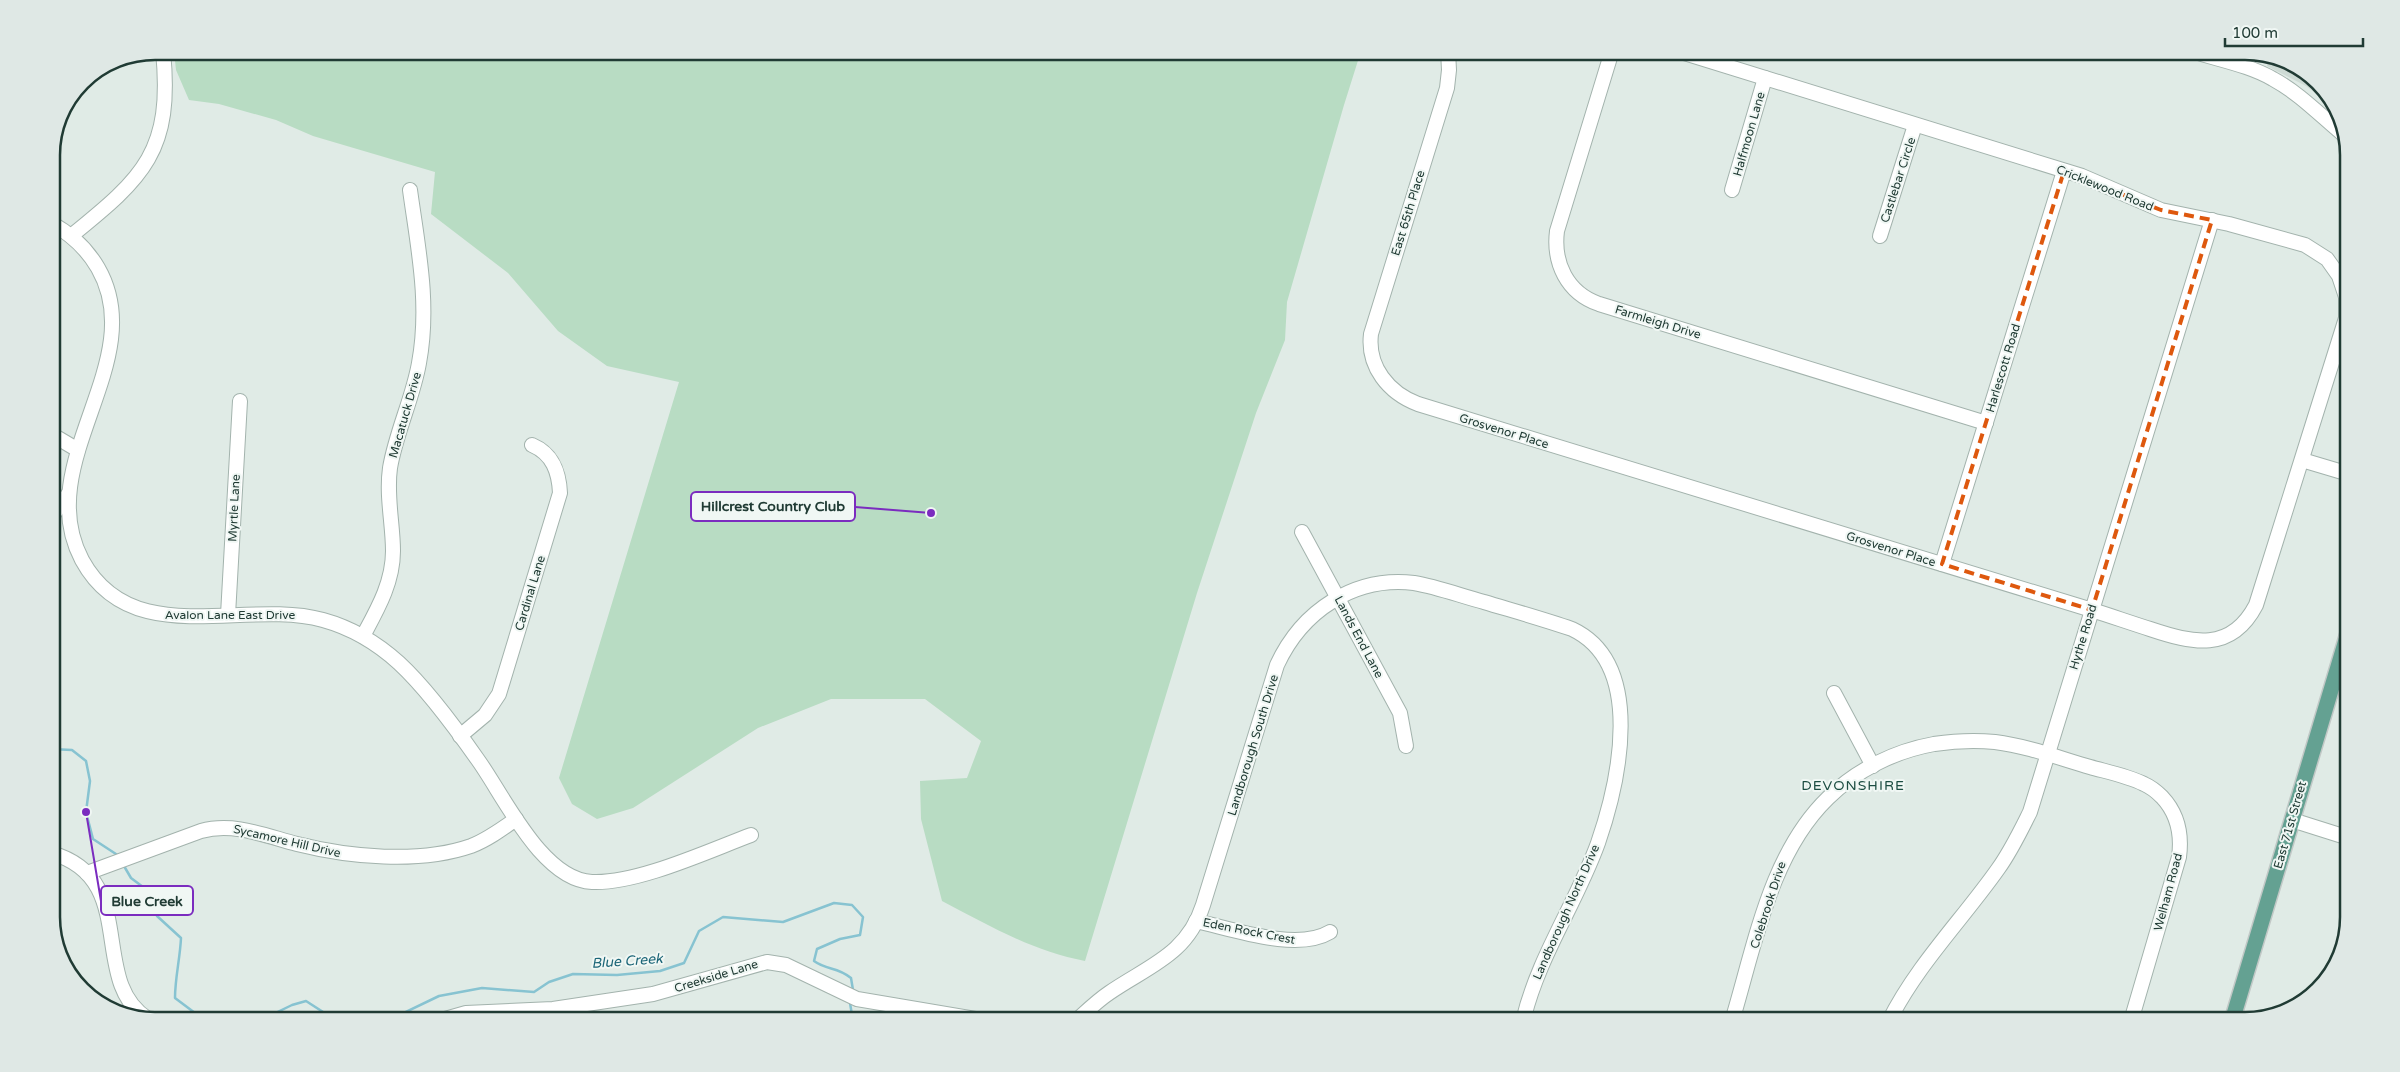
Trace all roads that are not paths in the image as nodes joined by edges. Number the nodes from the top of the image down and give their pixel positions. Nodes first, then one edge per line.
1 (164, 60) edge
2 (1448, 60) edge
3 (1609, 60) edge
4 (1707, 60) edge
5 (2220, 60) edge
6 (1765, 78) junction
7 (1915, 125) junction
8 (2336, 128) edge
9 (2064, 171) junction
10 (410, 190) dead end
11 (1732, 190) dead end
12 (2212, 220) junction
13 (60, 229) edge
14 (70, 236) junction
15 (1880, 236) dead end
16 (2340, 280) edge
17 (2340, 337) edge
18 (1379, 373) joint
19 (240, 401) dead end
20 (1986, 423) junction
21 (60, 439) edge
22 (532, 445) dead end
23 (78, 450) junction
24 (2302, 460) junction
25 (2340, 471) edge
26 (69, 492) junction
27 (60, 506) edge
28 (1302, 532) dead end
29 (1942, 564) junction
30 (1338, 596) junction
31 (1499, 607) joint
32 (2092, 610) junction
33 (228, 615) junction
34 (363, 636) junction
35 (2340, 660) edge
36 (1834, 693) dead end
37 (460, 736) junction
38 (1406, 746) dead end
39 (2048, 755) junction
40 (1873, 766) junction
41 (516, 819) junction
42 (2292, 820) junction
43 (751, 835) dead end
44 (2340, 835) edge
45 (60, 856) edge
46 (87, 873) junction
47 (1196, 921) junction
48 (1330, 932) dead end
49 (138, 1010) edge
50 (488, 1012) edge
51 (934, 1012) edge
52 (1086, 1012) edge
53 (1526, 1012) edge
54 (1735, 1012) edge
55 (1894, 1012) edge
56 (2134, 1012) edge
57 (2235, 1012) edge

1 - 14 street
2 - 18 street, East 65th Place
3 - 20 street, Farmleigh Drive
4 - 6 street, Cricklewood Road
5 - 8 street
6 - 7 street, Cricklewood Road
6 - 11 street, Halfmoon Lane
7 - 9 street, Cricklewood Road
7 - 15 street, Castlebar Circle
9 - 12 street, Cricklewood Road
9 - 20 street, Harlescott Road
10 - 34 street, Macatuck Drive
12 - 16 street, Cricklewood Road
12 - 32 street, Hythe Road
13 - 14 street, Avalon Lane East Drive
14 - 23 street, Avalon Lane East Drive
17 - 24 street, Cricklewood Road
18 - 29 street, Grosvenor Place
19 - 33 street, Myrtle Lane
20 - 29 street, Harlescott Road
21 - 23 street
22 - 37 street, Cardinal Lane
23 - 26 street, Avalon Lane East Drive
24 - 25 street
24 - 32 street, Grosvenor Place
26 - 27 street
26 - 33 street, Avalon Lane East Drive
28 - 30 street, Lands End Lane
29 - 32 street, Grosvenor Place
30 - 31 street, Landborough South Drive
30 - 38 street, Lands End Lane
30 - 47 street, Landborough South Drive
31 - 53 street, Landborough North Drive
32 - 39 street, Hythe Road
33 - 34 street, Avalon Lane East Drive
34 - 37 street, Avalon Lane East Drive
35 - 42 main road, East 71st Street
36 - 40 street
37 - 41 street, Avalon Lane East Drive
39 - 40 street, Colebrook Drive
39 - 55 street, Hythe Road
39 - 56 street, Welham Road
40 - 54 street, Colebrook Drive
41 - 43 street, Avalon Lane East Drive
41 - 46 street, Sycamore Hill Drive
42 - 44 street
42 - 57 main road, East 71st Street
45 - 46 street
46 - 49 street
47 - 48 street, Eden Rock Crest
47 - 52 street, Landborough South Drive
50 - 51 street, Creekside Lane

